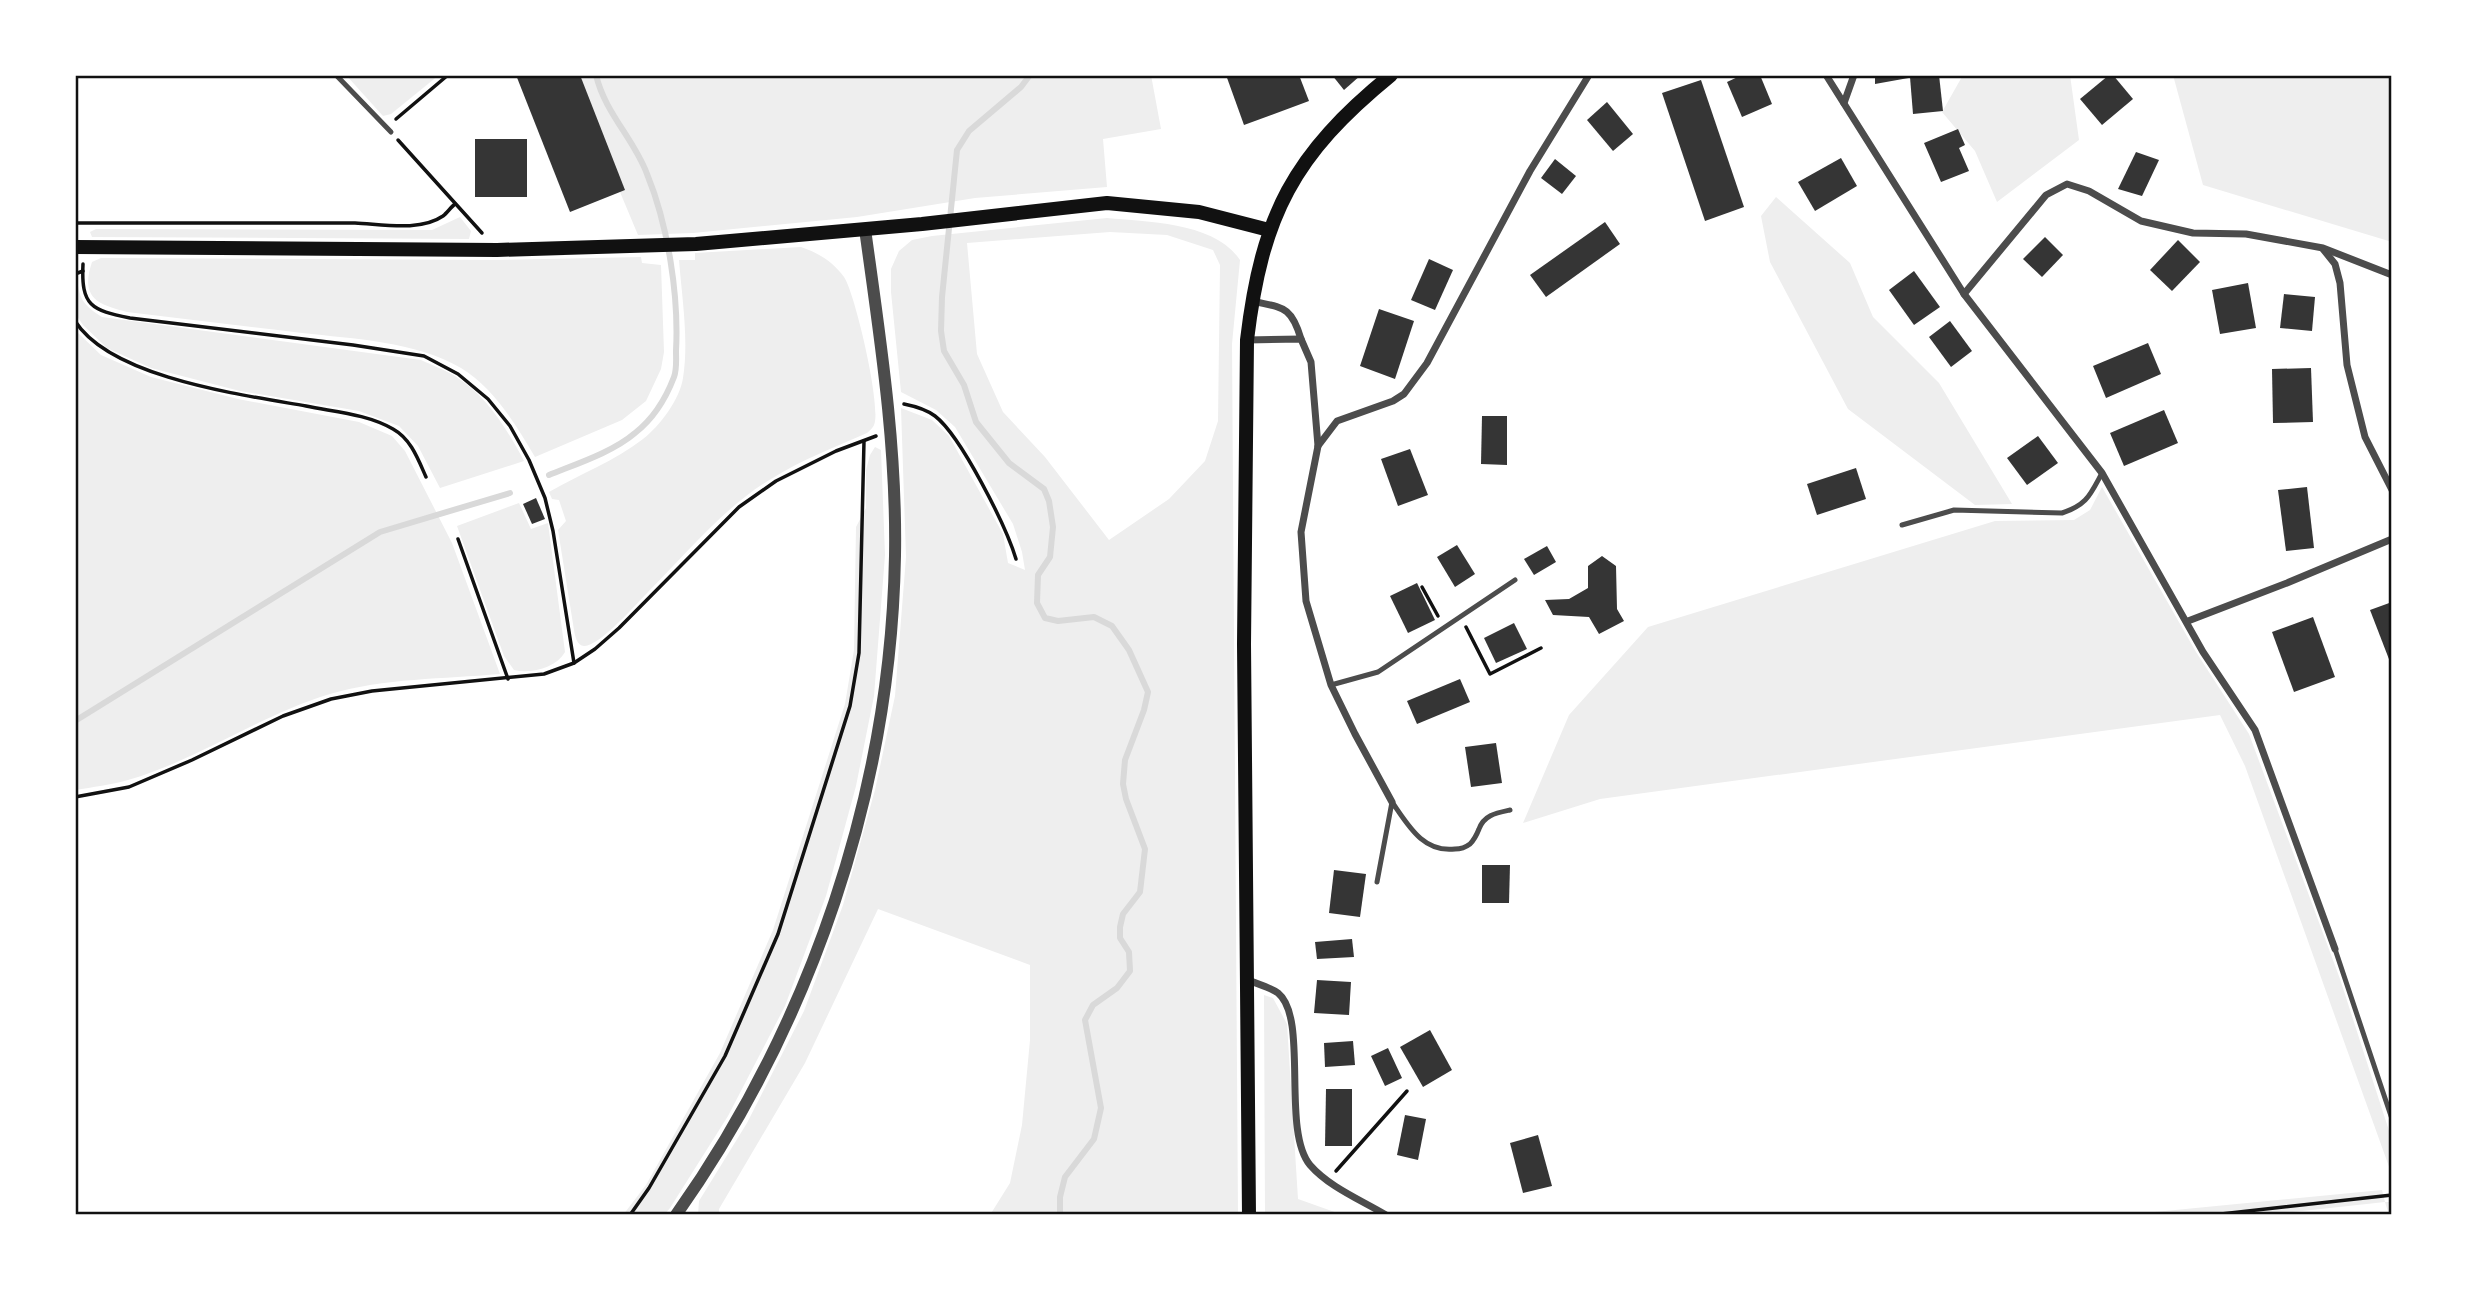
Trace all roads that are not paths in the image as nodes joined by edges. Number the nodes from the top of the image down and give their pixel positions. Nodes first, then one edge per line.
1 (336, 75) edge
2 (1391, 75) edge
3 (1588, 75) edge
4 (1826, 75) edge
5 (1854, 75) edge
6 (1844, 103) junction
7 (391, 132) road end
8 (865, 229) junction
9 (1269, 230) junction
10 (80, 248) edge
11 (2323, 248) junction
12 (2392, 275) edge
13 (1964, 293) junction
14 (1252, 301) junction
15 (1301, 338) junction
16 (1247, 340) junction
17 (1318, 446) junction
18 (2102, 473) junction
19 (2392, 490) edge
20 (1902, 525) dead end
21 (2392, 539) edge
22 (1515, 580) dead end
23 (2188, 621) junction
24 (1331, 685) junction
25 (1392, 802) junction
26 (1510, 810) dead end
27 (1377, 882) dead end
28 (2335, 949) joint
29 (1248, 980) junction
30 (2392, 1119) edge
31 (676, 1215) edge
32 (1249, 1215) edge
33 (1387, 1215) edge

1 - 7 lane
2 - 9 main road
3 - 17 street
4 - 6 street
5 - 6 street
6 - 13 street
8 - 9 main road
8 - 10 main road
8 - 31 street
9 - 14 main road
11 - 12 street
11 - 13 street
11 - 19 street
13 - 18 street
14 - 15 street
14 - 16 main road
15 - 16 street
15 - 17 street
16 - 29 main road
17 - 24 street
18 - 20 lane
18 - 23 street
21 - 23 street
22 - 24 lane
23 - 28 street
24 - 25 street
25 - 26 lane
25 - 27 lane
28 - 30 lane
29 - 32 main road
29 - 33 street

